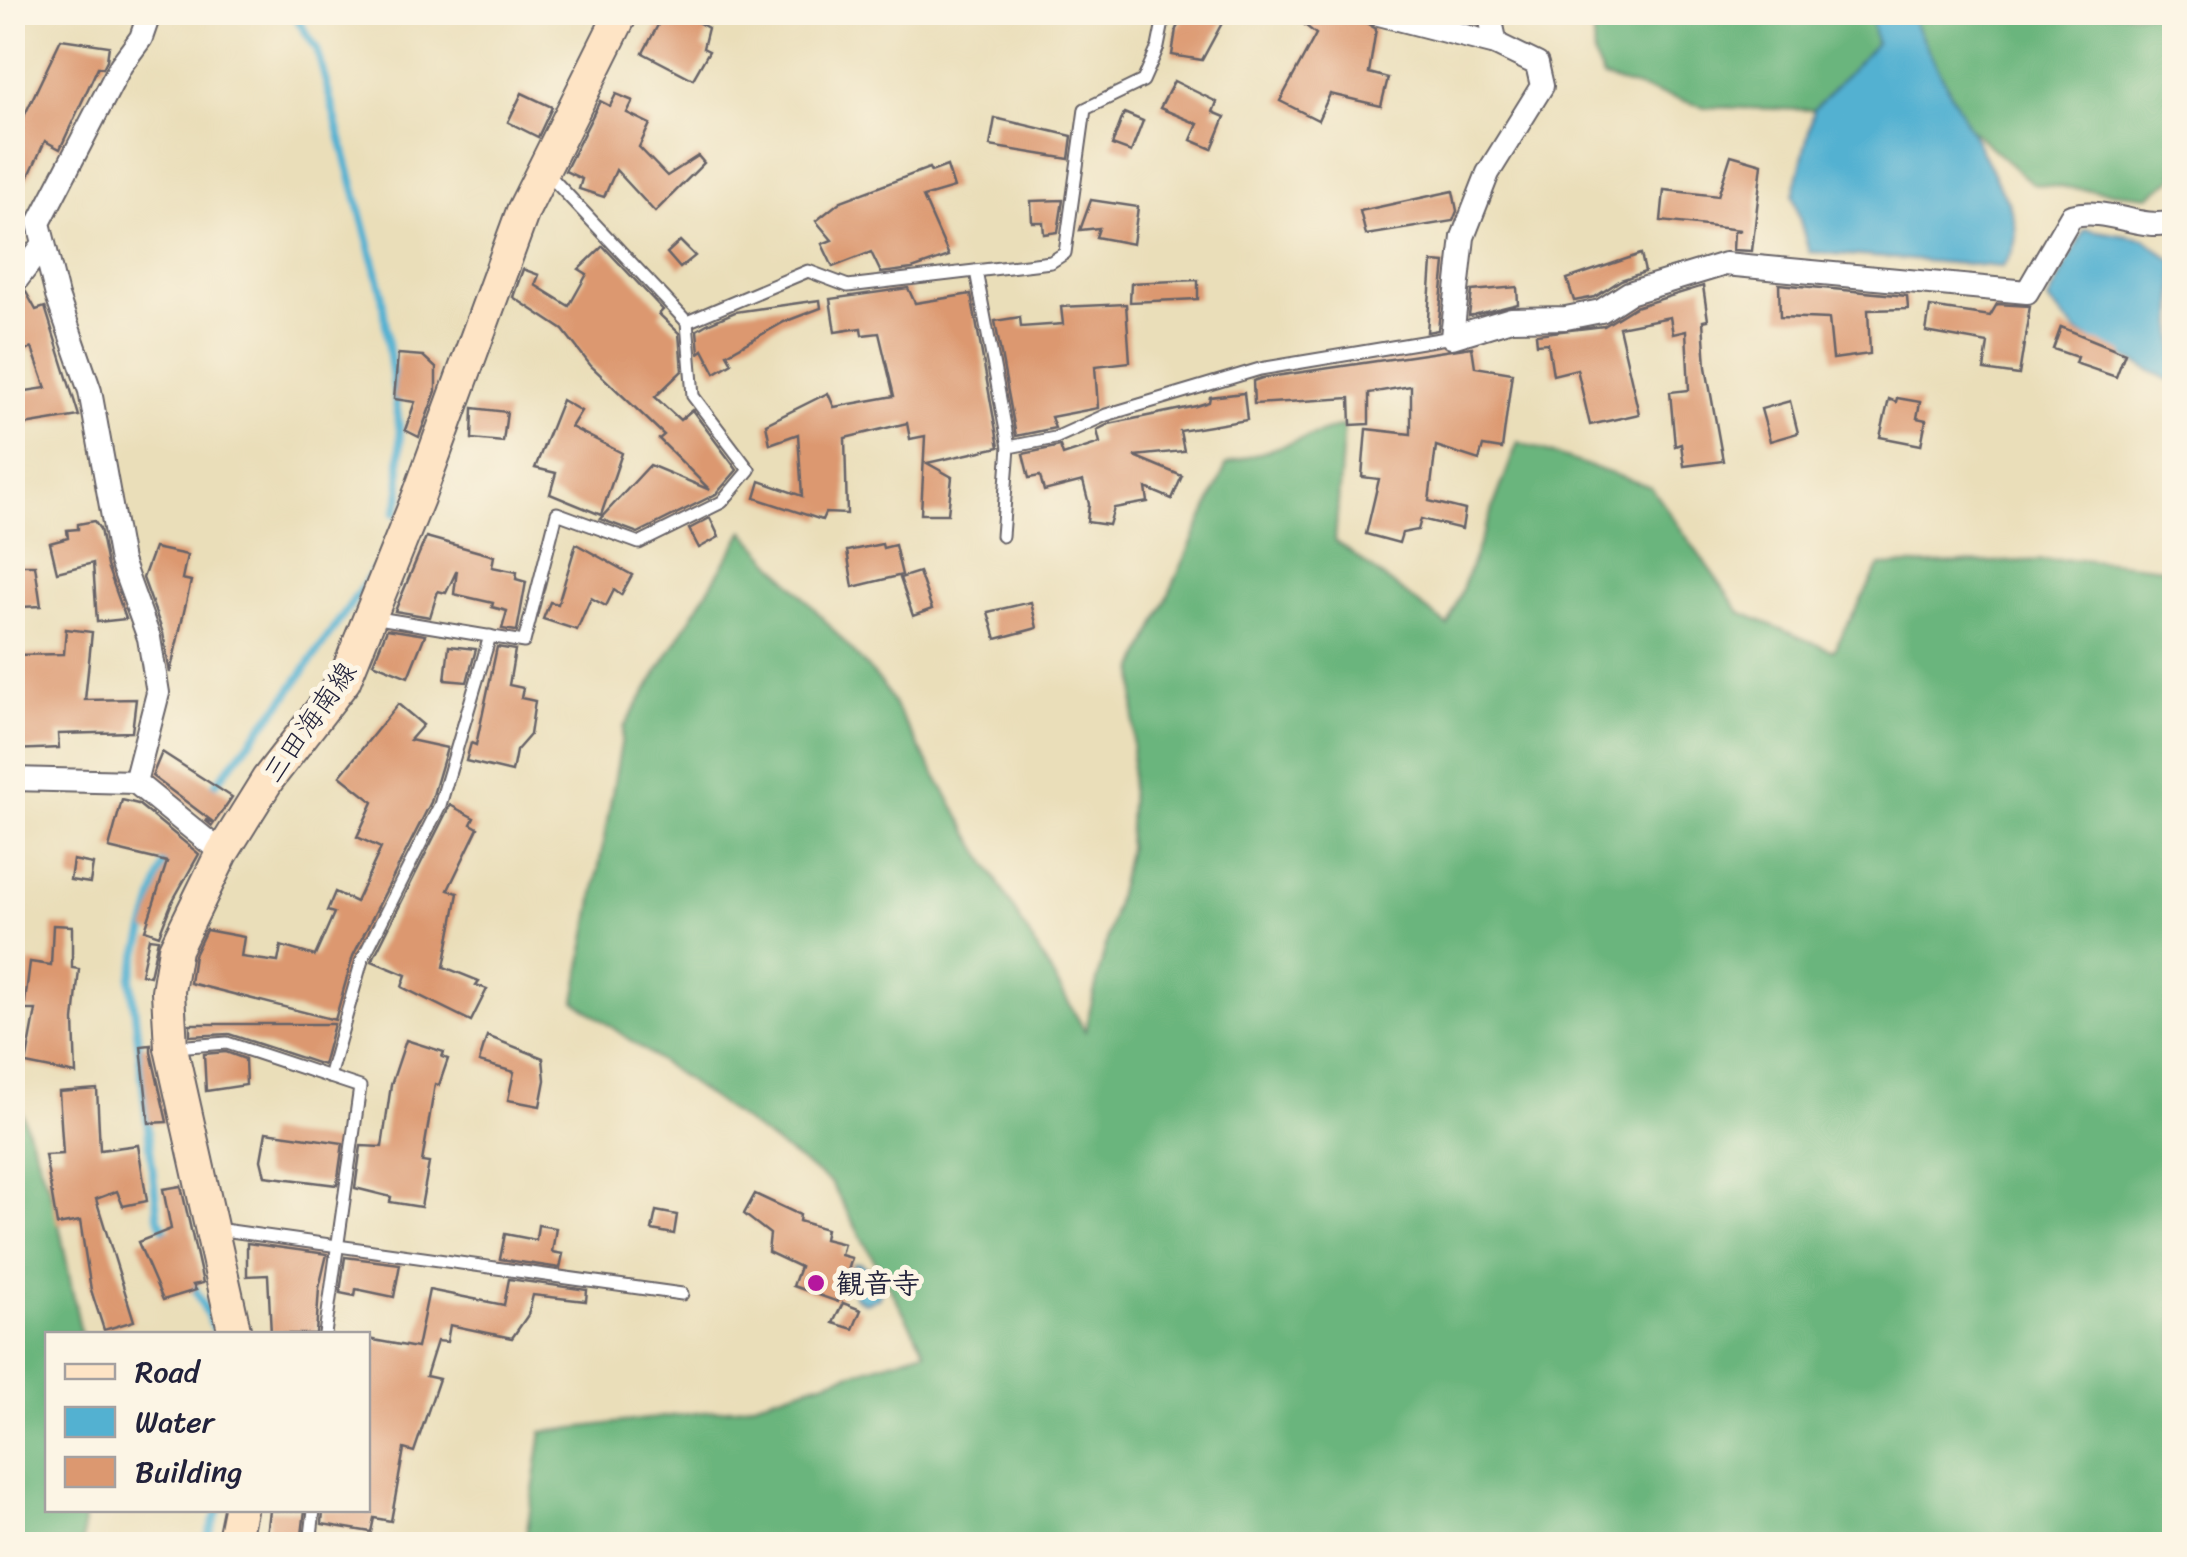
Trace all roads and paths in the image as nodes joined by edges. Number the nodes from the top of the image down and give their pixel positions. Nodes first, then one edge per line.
1 (150, 12) edge
2 (622, 12) edge
3 (1164, 12) edge
4 (1371, 12) edge
5 (1489, 12) edge
6 (1496, 44) junction
7 (543, 170) junction
8 (2174, 222) edge
9 (42, 245) junction
10 (976, 271) junction
11 (12, 286) edge
12 (688, 322) junction
13 (1452, 337) junction
14 (1009, 447) junction
15 (1002, 536) dead end
16 (372, 617) junction
17 (490, 636) junction
18 (12, 779) edge
19 (136, 782) junction
20 (222, 852) junction
21 (171, 1048) junction
22 (329, 1076) junction
23 (212, 1228) junction
24 (338, 1246) junction
25 (682, 1294) dead end
26 (234, 1332) edge
27 (325, 1332) edge
28 (240, 1512) edge
29 (314, 1512) edge
30 (232, 1544) edge
31 (310, 1544) edge

1 - 9 street
2 - 7 main road, 三田海南線
3 - 10 lane
4 - 6 street
5 - 6 street
6 - 13 street
7 - 12 lane
7 - 16 main road, 三田海南線
8 - 13 street
9 - 11 street
9 - 19 street
10 - 12 lane
10 - 14 lane
12 - 17 lane
13 - 14 lane
14 - 15 lane
16 - 17 lane
16 - 20 main road, 三田海南線
17 - 22 lane
18 - 19 street
19 - 20 street
20 - 21 main road, 三田海南線
21 - 22 lane
21 - 23 main road, 三田海南線
22 - 24 lane
23 - 24 lane
23 - 26 main road, 三田海南線
24 - 25 lane
24 - 27 lane
28 - 30 main road
29 - 31 lane

